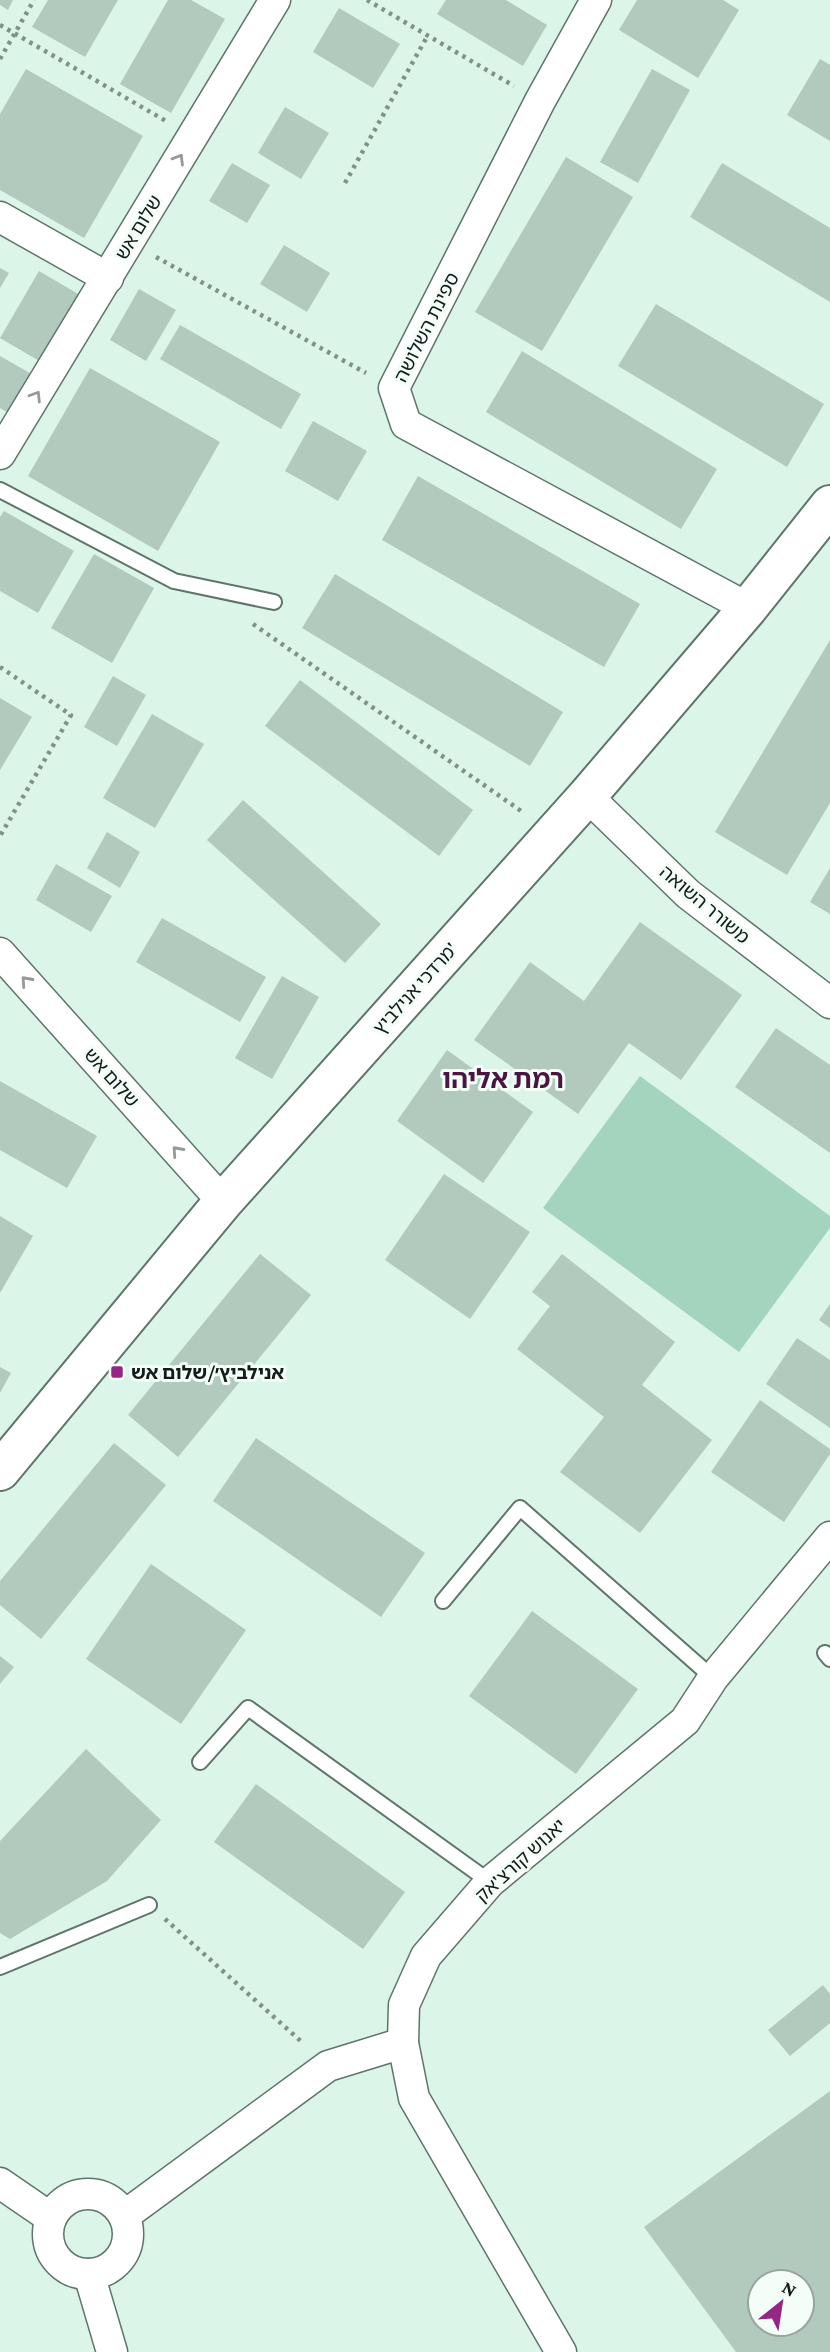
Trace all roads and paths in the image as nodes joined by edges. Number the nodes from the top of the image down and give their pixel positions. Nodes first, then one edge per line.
1 (34, 0) edge
2 (275, 0) edge
3 (367, 0) edge
4 (596, 0) edge
5 (0, 25) edge
6 (15, 33) junction
7 (428, 36) junction
8 (0, 59) edge
9 (540, 101) junction
10 (192, 137) junction
11 (345, 183) dead end
12 (0, 217) edge
13 (128, 243) junction
14 (108, 278) junction
15 (394, 388) junction
16 (0, 454) edge
17 (0, 490) edge
18 (830, 505) edge
19 (274, 602) dead end
20 (747, 608) junction
21 (243, 618) dead end
22 (0, 667) edge
23 (587, 796) junction
24 (554, 834) junction
25 (0, 836) edge
26 (0, 953) edge
27 (830, 1003) edge
28 (223, 1202) junction
29 (0, 1471) edge
30 (830, 1537) edge
31 (443, 1601) dead end
32 (713, 1678) junction
33 (200, 1762) dead end
34 (490, 1882) junction
35 (149, 1905) joint
36 (0, 1968) edge
37 (403, 2043) junction
38 (328, 2066) junction
39 (0, 2183) edge
40 (124, 2216) junction
41 (51, 2218) junction
42 (89, 2274) junction
43 (112, 2352) edge
44 (561, 2352) edge

1 - 6 path
2 - 10 street, שלום אש
3 - 7 path
4 - 9 street, ספינת השלושה
5 - 6 path
6 - 8 path
6 - 10 path
7 - 9 path
7 - 11 path
9 - 15 street, ספינת השלושה
13 -> 10 street, שלום אש
12 - 14 street
13 - 14 street, שלום אש
13 - 15 path
16 -> 14 street, שלום אש
15 - 20 street, ספינת השלושה
17 - 19 lane
18 - 20 street, מרדכי אנילביץ'
20 - 23 street, מרדכי אנילביץ'
21 - 24 path
22 - 25 path
23 - 24 street, מרדכי אנילביץ'
23 - 27 street, משורר השואה
24 - 28 street, מרדכי אנילביץ'
28 -> 26 street, שלום אש
28 - 29 street, מרדכי אנילביץ'
30 - 32 street, יאנוש קורצ'אק
31 - 32 lane
32 - 34 street, יאנוש קורצ'אק
33 - 34 lane
34 - 37 street, יאנוש קורצ'אק
35 - 36 lane
35 - 38 path
37 - 38 street
37 - 44 street, יאנוש קורצ'אק
38 - 40 street
39 - 41 street
40 - 41 street
40 - 42 street
41 - 42 street
42 - 43 street

